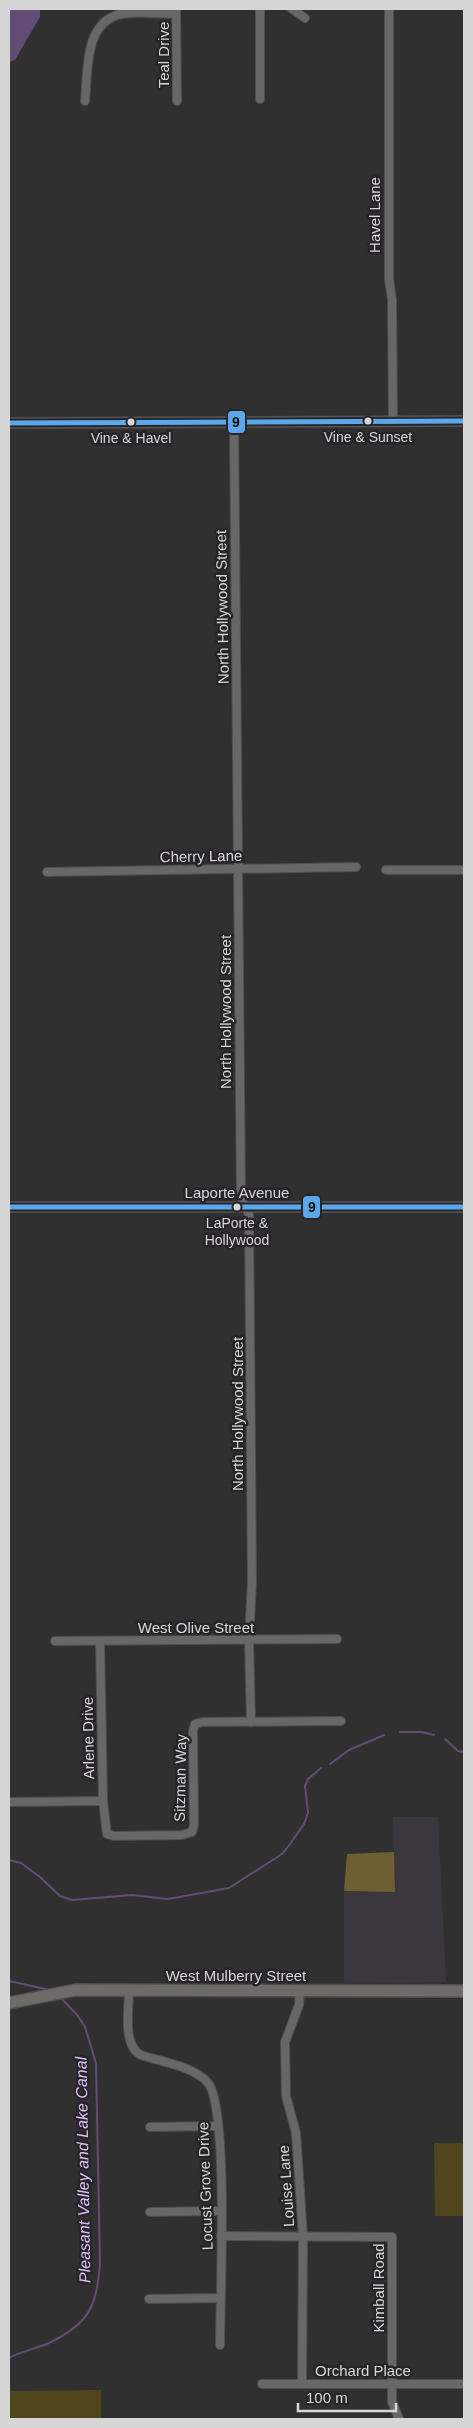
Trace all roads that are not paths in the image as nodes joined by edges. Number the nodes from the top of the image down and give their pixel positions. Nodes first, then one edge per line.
1 (260, 9) edge
2 (292, 9) edge
3 (389, 9) edge
4 (176, 11) edge
5 (305, 18) dead end
6 (260, 99) dead end
7 (85, 101) dead end
8 (177, 101) dead end
9 (394, 421) junction
10 (464, 421) edge
11 (234, 422) junction
12 (9, 423) edge
13 (356, 867) dead end
14 (238, 870) junction
15 (386, 870) dead end
16 (464, 870) edge
17 (47, 872) dead end
18 (9, 1207) edge
19 (247, 1207) junction
20 (464, 1207) edge
21 (337, 1639) dead end
22 (250, 1640) junction
23 (55, 1641) dead end
24 (100, 1641) junction
25 (341, 1721) dead end
26 (251, 1722) junction
27 (103, 1801) junction
28 (9, 1802) edge
29 (107, 1834) joint
30 (129, 1990) junction
31 (300, 1990) junction
32 (464, 1991) edge
33 (9, 2003) edge
34 (218, 2126) junction
35 (150, 2127) dead end
36 (221, 2211) junction
37 (150, 2212) dead end
38 (221, 2236) junction
39 (303, 2236) junction
40 (220, 2298) junction
41 (149, 2299) dead end
42 (220, 2345) dead end
43 (262, 2384) dead end
44 (302, 2384) junction
45 (392, 2384) junction
46 (464, 2384) edge
47 (399, 2419) edge

1 - 6 street
2 - 5 street
3 - 9 street, Havel Lane
4 - 7 street
4 - 8 street, Teal Drive
9 - 10 street
9 - 11 street
11 - 12 street
11 - 14 street, North Hollywood Street
13 - 14 street, Cherry Lane
14 - 17 street, Cherry Lane
14 - 19 street, North Hollywood Street
15 - 16 street
18 - 19 street, Laporte Avenue
19 - 20 street, Laporte Avenue
19 - 22 street, North Hollywood Street
21 - 22 street, West Olive Street
22 - 24 street, West Olive Street
22 - 26 street, North Hollywood Street
23 - 24 street, West Olive Street
24 - 27 street, Arlene Drive
25 - 26 street
26 - 29 street, Sitzman Way
27 - 28 street
27 - 29 street, Arlene Drive
30 - 31 main road, West Mulberry Street
30 - 33 main road, West Mulberry Street
30 - 34 street, Locust Grove Drive
31 - 32 main road, West Mulberry Street
31 - 39 street, Louise Lane
34 - 35 street
34 - 36 street, Locust Grove Drive
36 - 37 street
36 - 38 street, Locust Grove Drive
38 - 39 street, Kimball Road
38 - 40 street, Locust Grove Drive
39 - 44 street, Louise Lane
39 - 45 street, Kimball Road
40 - 41 street
40 - 42 street, Locust Grove Drive
43 - 44 street, Orchard Place
44 - 45 street, Orchard Place
45 - 46 street, Orchard Place
45 - 47 street, Kimball Road

